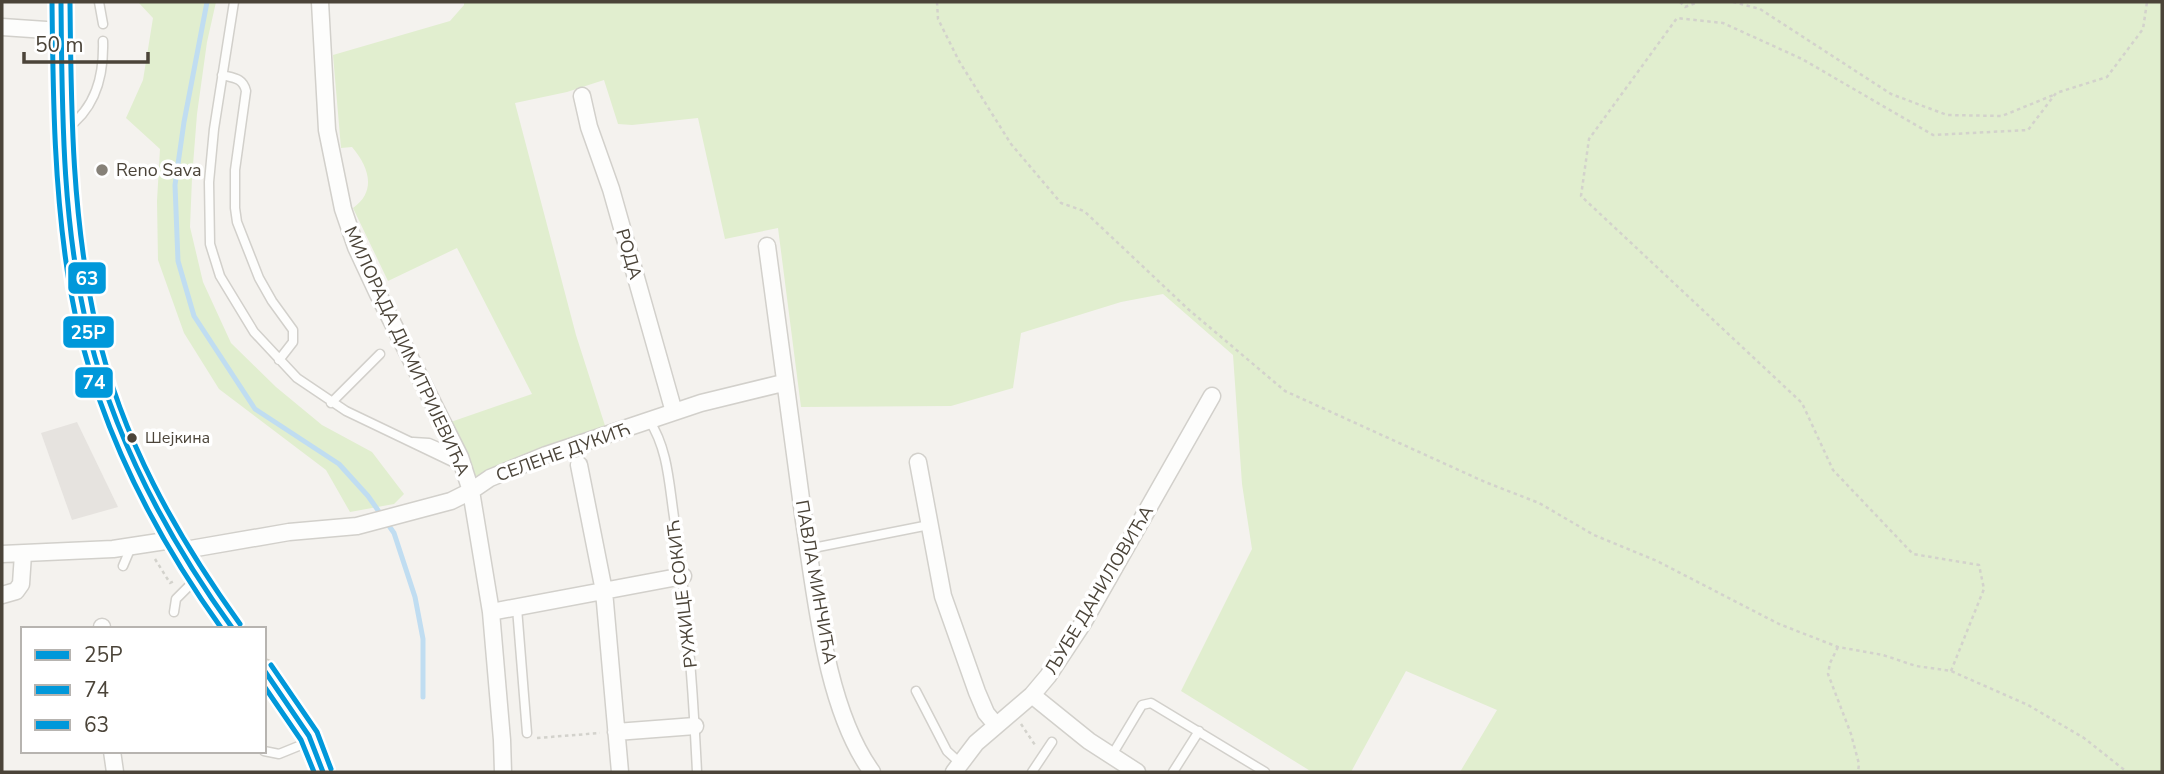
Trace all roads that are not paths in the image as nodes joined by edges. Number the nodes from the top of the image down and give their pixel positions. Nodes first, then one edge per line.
1 (61, 2) edge
2 (99, 2) edge
3 (234, 2) edge
4 (320, 2) edge
5 (103, 24) dead end
6 (2, 27) edge
7 (61, 31) junction
8 (103, 41) dead end
9 (222, 75) junction
10 (582, 96) dead end
11 (63, 131) junction
12 (767, 246) dead end
13 (380, 354) dead end
14 (279, 359) junction
15 (783, 383) junction
16 (1212, 396) dead end
17 (331, 403) junction
18 (674, 412) junction
19 (649, 420) junction
20 (462, 462) junction
21 (918, 462) dead end
22 (579, 465) dead end
23 (471, 491) junction
24 (929, 525) junction
25 (176, 545) junction
26 (131, 547) junction
27 (808, 549) junction
28 (2, 554) edge
29 (23, 554) junction
30 (123, 566) dead end
31 (683, 576) junction
32 (197, 578) junction
33 (604, 591) junction
34 (2, 595) edge
35 (517, 608) junction
36 (174, 612) dead end
37 (491, 612) junction
38 (232, 627) edge
39 (267, 678) edge
40 (916, 691) dead end
41 (1032, 695) junction
42 (996, 725) junction
43 (695, 726) junction
44 (1199, 731) junction
45 (616, 732) junction
46 (529, 736) road end
47 (311, 741) junction
48 (1052, 742) dead end
49 (266, 751) edge
50 (112, 753) edge
51 (1112, 755) junction
52 (957, 768) edge
53 (1250, 768) edge
54 (115, 772) edge
55 (323, 772) edge
56 (503, 772) edge
57 (620, 772) edge
58 (697, 772) edge
59 (872, 772) edge
60 (1032, 772) edge
61 (1137, 772) edge
62 (1173, 772) edge
63 (1265, 772) edge

1 - 7 main road
2 - 5 lane
3 - 9 lane
4 - 20 street, МИЛОРАДА ДИМИТРИЈЕВИЋА
6 - 7 street
7 - 11 main road
8 - 11 lane
9 - 14 lane
9 - 14 lane
10 - 18 street, РОДА
11 - 25 main road
12 - 15 street, ПАВЛА МИНЧИЋА
13 - 17 lane
14 - 17 lane
15 - 18 street, СЕЛЕНЕ ДУКИЋ
15 - 27 street, ПАВЛА МИНЧИЋА
16 - 41 street, ЉУБЕ ДАНИЛОВИЋА
17 - 20 lane
18 - 19 street, СЕЛЕНЕ ДУКИЋ
19 - 23 street, СЕЛЕНЕ ДУКИЋ
19 - 31 lane, РУЖИЦЕ СОКИЋ
20 - 23 street, МИЛОРАДА ДИМИТРИЈЕВИЋА
21 - 24 street
22 - 33 street
23 - 25 street, СЕЛЕНЕ ДУКИЋ
23 - 37 street
24 - 27 lane
24 - 42 street
25 - 26 street, СЕЛЕНЕ ДУКИЋ
25 - 32 main road
26 - 29 street, СЕЛЕНЕ ДУКИЋ
26 - 30 lane
27 - 59 street, ПАВЛА МИНЧИЋА
28 - 29 street, СЕЛЕНЕ ДУКИЋ
29 - 34 street
31 - 33 street
31 - 43 lane, РУЖИЦЕ СОКИЋ
32 - 36 lane
32 - 38 main road
33 - 35 street
33 - 45 street
35 - 37 street
35 - 46 lane
37 - 56 street
39 - 47 main road
40 - 52 lane, ЉУБЕ ДАНИЛОВИЋА
41 - 42 street, ЉУБЕ ДАНИЛОВИЋА
41 - 51 street
42 - 52 street, ЉУБЕ ДАНИЛОВИЋА
43 - 45 street
43 - 58 lane, РУЖИЦЕ СОКИЋ
44 - 51 lane
44 - 53 lane
44 - 62 lane
45 - 57 street
47 - 49 lane
47 - 55 main road
48 - 60 lane
50 - 54 street
51 - 61 street
53 - 63 lane

